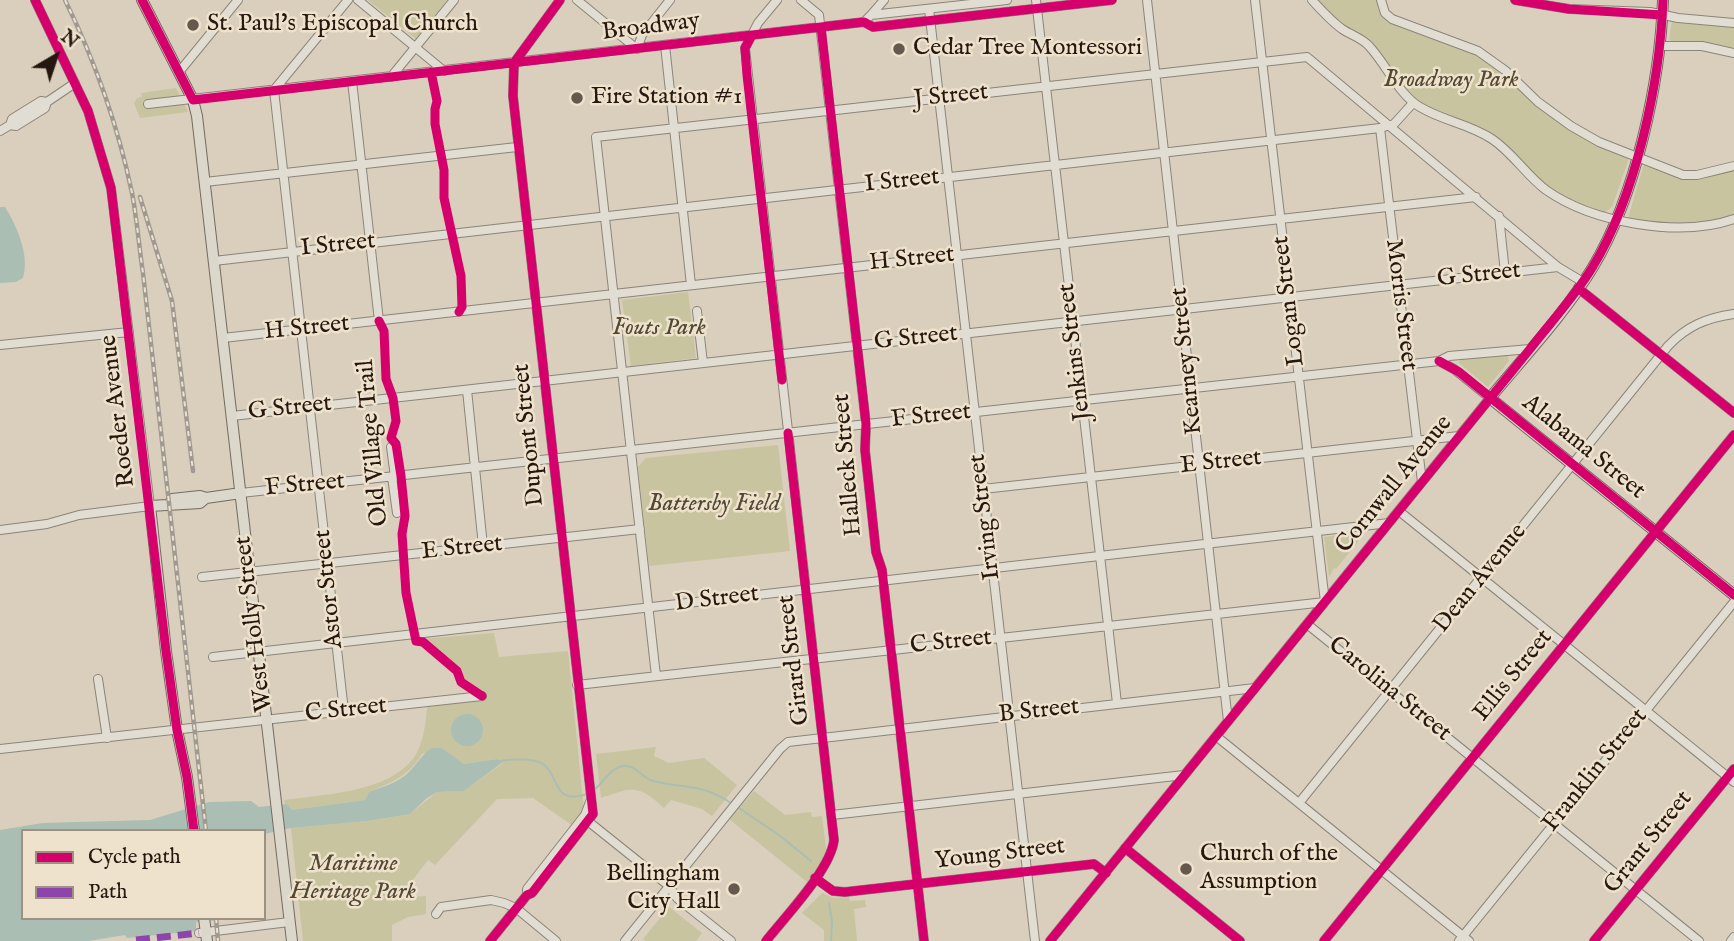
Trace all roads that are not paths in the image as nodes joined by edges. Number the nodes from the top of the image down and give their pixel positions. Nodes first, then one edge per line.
1 (35, 0) edge
2 (142, 0) edge
3 (238, 0) edge
4 (348, 0) edge
5 (358, 0) edge
6 (454, 0) edge
7 (560, 0) edge
8 (577, 0) edge
9 (670, 0) edge
10 (777, 0) edge
11 (801, 0) edge
12 (884, 0) edge
13 (1005, 0) edge
14 (1112, 0) edge
15 (1147, 0) edge
16 (1255, 0) edge
17 (1311, 0) edge
18 (1381, 0) edge
19 (1515, 0) edge
20 (1662, 0) edge
21 (1100, 1) edge
22 (1036, 4) edge
23 (929, 9) junction
24 (871, 15) junction
25 (1662, 15) junction
26 (930, 21) junction
27 (864, 22) junction
28 (1734, 23) edge
29 (821, 27) junction
30 (752, 35) junction
31 (665, 45) junction
32 (1660, 46) junction
33 (416, 47) junction
34 (637, 48) junction
35 (1734, 53) edge
36 (1263, 62) junction
37 (514, 63) junction
38 (444, 71) junction
39 (179, 72) junction
40 (1155, 74) junction
41 (391, 77) junction
42 (352, 81) junction
43 (75, 83) junction
44 (1046, 87) junction
45 (274, 90) junction
46 (939, 99) junction
47 (193, 100) junction
48 (1413, 103) junction
49 (148, 104) dead end
50 (830, 111) junction
51 (752, 120) junction
52 (1390, 126) junction
53 (675, 128) junction
54 (1380, 128) junction
55 (0, 131) edge
56 (1272, 141) junction
57 (517, 147) junction
58 (1164, 153) junction
59 (1636, 156) junction
60 (362, 164) junction
61 (1055, 165) junction
62 (1734, 166) edge
63 (283, 173) junction
64 (948, 177) junction
65 (205, 182) junction
66 (839, 190) junction
67 (1476, 197) junction
68 (761, 198) junction
69 (683, 207) junction
70 (1388, 207) junction
71 (604, 216) junction
72 (1499, 216) junction
73 (1281, 219) junction
74 (1734, 219) edge
75 (1615, 221) junction
76 (526, 225) junction
77 (1173, 231) junction
78 (371, 243) junction
79 (1064, 243) junction
80 (292, 252) junction
81 (957, 255) junction
82 (214, 261) junction
83 (1558, 267) junction
84 (848, 268) junction
85 (1506, 273) junction
86 (770, 276) junction
87 (691, 285) junction
88 (1398, 285) junction
89 (1580, 285) junction
90 (613, 294) junction
91 (1290, 297) junction
92 (535, 303) junction
93 (1182, 309) junction
94 (697, 312) dead end
95 (1734, 314) edge
96 (379, 321) junction
97 (1073, 322) junction
98 (301, 329) junction
99 (129, 332) junction
100 (966, 334) junction
101 (223, 338) junction
102 (0, 345) edge
103 (857, 346) junction
104 (1530, 349) junction
105 (1661, 354) junction
106 (779, 355) junction
107 (1439, 361) junction
108 (703, 363) junction
109 (1408, 363) junction
110 (622, 372) junction
111 (1299, 376) junction
112 (543, 381) junction
113 (1191, 388) junction
114 (467, 390) junction
115 (1490, 398) junction
116 (1082, 400) junction
117 (310, 407) junction
118 (975, 412) junction
119 (1734, 413) edge
120 (232, 416) junction
121 (866, 424) junction
122 (788, 433) junction
123 (1734, 435) edge
124 (1459, 436) junction
125 (1417, 441) junction
126 (391, 447) dead end
127 (631, 451) junction
128 (1308, 453) junction
129 (552, 459) junction
130 (1573, 464) junction
131 (1199, 465) junction
132 (474, 468) junction
133 (393, 477) junction
134 (1091, 477) junction
135 (1422, 482) junction
136 (319, 486) junction
137 (983, 489) junction
138 (240, 493) junction
139 (150, 506) junction
140 (1399, 510) junction
141 (397, 513) dead end
142 (1389, 523) junction
143 (640, 529) junction
144 (0, 530) edge
145 (1317, 531) junction
146 (1656, 531) junction
147 (561, 538) junction
148 (1208, 544) junction
149 (484, 546) junction
150 (1100, 556) junction
151 (327, 564) junction
152 (992, 568) junction
153 (249, 572) junction
154 (202, 577) dead end
155 (1482, 578) junction
156 (883, 581) junction
157 (806, 590) junction
158 (1734, 595) edge
159 (1325, 602) junction
160 (1734, 602) edge
161 (649, 607) junction
162 (1216, 613) junction
163 (569, 617) junction
164 (1307, 624) junction
165 (1108, 625) junction
166 (1000, 637) junction
167 (336, 643) junction
168 (1564, 644) junction
169 (891, 649) junction
170 (259, 652) junction
171 (212, 657) dead end
172 (814, 658) junction
173 (656, 676) junction
174 (98, 679) dead end
175 (577, 685) junction
176 (1255, 688) junction
177 (1225, 691) junction
178 (1390, 691) junction
179 (482, 696) dead end
180 (1117, 703) junction
181 (1646, 710) junction
182 (344, 711) junction
183 (1009, 716) junction
184 (266, 720) junction
185 (1228, 721) junction
186 (900, 728) junction
187 (177, 730) junction
188 (1216, 736) junction
189 (823, 737) junction
190 (107, 738) junction
191 (0, 750) edge
192 (1472, 757) junction
193 (1734, 769) edge
194 (1184, 775) junction
195 (1731, 779) edge
196 (1018, 794) junction
197 (1299, 803) junction
198 (909, 806) junction
199 (832, 815) junction
200 (586, 820) junction
201 (1554, 823) junction
202 (194, 829) edge
203 (1125, 848) junction
204 (1381, 870) junction
205 (1027, 871) junction
206 (1106, 873) junction
207 (815, 878) junction
208 (917, 884) junction
209 (669, 886) junction
210 (1636, 890) junction
211 (516, 908) junction
212 (436, 914) dead end
213 (289, 922) junction
214 (204, 929) edge
215 (1464, 939) edge
216 (292, 941) edge
217 (490, 941) edge
218 (556, 941) edge
219 (625, 941) edge
220 (731, 941) edge
221 (766, 941) edge
222 (924, 941) edge
223 (1035, 941) edge
224 (1050, 941) edge
225 (1240, 941) edge
226 (1324, 941) edge
227 (1594, 941) edge
228 (1699, 941) edge

1 - 43 street, Roeder Avenue
2 - 39 main road, West Holly Street
3 - 39 street
4 - 45 street
5 - 33 street
6 - 33 street
7 - 37 street
8 - 34 street
9 - 34 street
10 - 30 street
11 - 29 street
12 - 24 street
13 - 23 street
14 - 21 street, Broadway
15 - 40 street, Kearney Street
16 - 36 street, Logan Street
17 - 48 street
18 - 59 street
19 - 25 street
20 - 25 main road, Cornwall Avenue
21 - 22 street, Broadway
22 - 26 street, Broadway
22 - 44 street, Jenkins Street
23 - 24 street
23 - 26 street, Irving Street
24 - 27 street
25 - 28 street
25 - 32 main road, Cornwall Avenue
26 - 27 street, Broadway
26 - 46 street, Irving Street
27 - 29 street, Broadway
29 - 30 street, Broadway
29 - 50 street, Halleck Street
30 - 31 street, Broadway
30 - 51 street, Girard Street
31 - 34 street, Broadway
31 - 53 street
32 - 35 street
32 - 59 main road, Cornwall Avenue
33 - 38 street
33 - 41 street
34 - 37 street, Broadway
36 - 40 street, J Street
36 - 52 street, J Street
36 - 56 street, Logan Street
37 - 38 street, Broadway
37 - 57 street, Dupont Street
38 - 41 street, Broadway
39 - 47 main road, West Holly Street
40 - 44 street, J Street
40 - 58 street, Kearney Street
41 - 42 street, Broadway
42 - 45 street, Broadway
42 - 60 street
43 - 55 street
43 - 99 street, Roeder Avenue
44 - 46 street, J Street
44 - 61 street, Jenkins Street
45 - 47 street, Broadway
45 - 63 street, Astor Street
46 - 50 street, J Street
46 - 64 street, Irving Street
47 - 49 street, Broadway
47 - 65 main road, West Holly Street
48 - 52 street
48 - 75 street
50 - 51 street, J Street
50 - 66 street, Halleck Street
51 - 53 street, J Street
51 - 68 street, Girard Street
52 - 54 street, I Street
52 - 67 street
53 - 69 street
53 - 71 street, J Street
54 - 56 street, I Street
54 - 70 street, Morris Street
56 - 58 street, I Street
56 - 73 street, Logan Street
57 - 60 street
57 - 76 street, Dupont Street
58 - 61 street, I Street
58 - 77 street, Kearney Street
59 - 62 street
59 - 75 main road, Cornwall Avenue
60 - 63 street
60 - 78 street
61 - 64 street, I Street
61 - 79 street, Jenkins Street
63 - 65 street
63 - 80 street, Astor Street
64 - 66 street, I Street
64 - 81 street, Irving Street
65 - 82 main road, West Holly Street
66 - 68 street, I Street
66 - 84 street, Halleck Street
67 - 70 street, H Street
67 - 72 street
68 - 69 street, I Street
68 - 86 street, Girard Street
69 - 71 street, I Street
69 - 87 street
70 - 73 street, H Street
70 - 88 street, Morris Street
71 - 76 street, I Street
71 - 90 street
72 - 83 street
72 - 85 street
73 - 77 street, H Street
73 - 91 street, Logan Street
74 - 75 street
75 - 89 main road, Cornwall Avenue
76 - 78 street, I Street
76 - 92 street, Dupont Street
77 - 79 street, H Street
77 - 93 street, Kearney Street
78 - 80 street, I Street
78 - 96 street
79 - 81 street, H Street
79 - 97 street, Jenkins Street
80 - 82 street, I Street
80 - 98 street, Astor Street
81 - 84 street, H Street
81 - 100 street, Irving Street
82 - 101 main road, West Holly Street
83 - 85 street, G Street
83 - 89 street
84 - 86 street, H Street
84 - 103 street, Halleck Street
85 - 88 street, G Street
86 - 87 street, H Street
86 - 106 street, Girard Street
87 - 90 street, H Street
88 - 91 street, G Street
88 - 109 street, Morris Street
89 - 104 main road, Cornwall Avenue
89 - 105 street
90 - 92 street, H Street
90 - 110 street
91 - 93 street, G Street
91 - 111 street, Logan Street
92 - 96 street, H Street
92 - 112 street, Dupont Street
93 - 97 street, G Street
93 - 113 street, Kearney Street
94 - 108 street
95 - 105 street, Dean Avenue
96 - 98 street, H Street
97 - 100 street, G Street
97 - 116 street, Jenkins Street
98 - 101 street, H Street
98 - 117 street, Astor Street
99 - 102 street
99 - 139 street, Roeder Avenue
100 - 103 street, G Street
100 - 118 street, Irving Street
101 - 120 main road, West Holly Street
103 - 106 street, G Street
103 - 121 street, Halleck Street
104 - 107 street, F Street
104 - 115 main road, Cornwall Avenue
105 - 119 street
105 - 130 street, Dean Avenue
106 - 108 street, G Street
106 - 122 street, Girard Street
107 - 109 street, F Street
107 - 115 street, Alabama Street
108 - 110 street, G Street
109 - 111 street, F Street
109 - 125 street, Morris Street
110 - 112 street, G Street
110 - 127 street
111 - 113 street, F Street
111 - 128 street, Logan Street
112 - 114 street, G Street
112 - 129 street, Dupont Street
113 - 116 street, F Street
113 - 131 street, Kearney Street
114 - 117 street, G Street
114 - 132 street
115 - 124 street, Cornwall Avenue
115 - 130 main road, Alabama Street
116 - 118 street, F Street
116 - 134 street, Jenkins Street
117 - 120 street, G Street
117 - 136 street, Astor Street
118 - 121 street, F Street
118 - 137 street, Irving Street
120 - 138 main road, West Holly Street
121 - 122 street, F Street
121 - 156 street, Halleck Street
122 - 127 street, F Street
122 - 157 street, Girard Street
123 - 146 street, Ellis Street
124 - 125 street, E Street
124 - 135 street, Cornwall Avenue
125 - 128 street, E Street
125 - 135 street, Morris Street
126 - 133 street
127 - 129 street, F Street
127 - 143 street
128 - 131 street, E Street
128 - 145 street, Logan Street
129 - 132 street, F Street
129 - 147 street, Dupont Street
130 - 146 main road, Alabama Street
130 - 155 street, Dean Avenue
131 - 134 street, E Street
131 - 148 street, Kearney Street
132 - 133 street, F Street
132 - 149 street
133 - 136 street, F Street
133 - 141 street
134 - 137 street, E Street
134 - 150 street, Jenkins Street
135 - 140 street, Cornwall Avenue
136 - 138 street, F Street
136 - 151 street, Astor Street
137 - 152 street, Irving Street
138 - 139 main road, F Street
138 - 153 main road, West Holly Street
139 - 144 street, F Street
139 - 187 main road, Roeder Avenue
140 - 142 street, Cornwall Avenue
140 - 155 street
142 - 145 street, D Street
142 - 159 street, Cornwall Avenue
143 - 147 street, E Street
143 - 161 street
145 - 148 street, D Street
145 - 159 street, Logan Street
146 - 158 main road, Alabama Street
146 - 168 street, Ellis Street
147 - 149 street, E Street
147 - 163 street, Dupont Street
148 - 150 street, D Street
148 - 162 street, Kearney Street
149 - 151 street, E Street
150 - 152 street, D Street
150 - 165 street, Jenkins Street
151 - 153 street, E Street
151 - 167 street, Astor Street
152 - 156 street, D Street
152 - 166 street, Irving Street
153 - 154 street, E Street
153 - 170 main road, West Holly Street
155 - 168 street
155 - 178 street, Dean Avenue
156 - 157 street, D Street
156 - 169 street, Halleck Street
157 - 161 street, D Street
157 - 172 street, Girard Street
159 - 162 street, C Street
159 - 164 street, Cornwall Avenue
160 - 181 street, Franklin Street
161 - 163 street, D Street
161 - 173 street
162 - 165 street, C Street
162 - 177 street, Kearney Street
163 - 167 street, D Street
163 - 175 street, Dupont Street
164 - 176 street, Cornwall Avenue
164 - 178 street, Carolina Street
165 - 166 street, C Street
165 - 180 street, Jenkins Street
166 - 169 street, C Street
166 - 183 street, Irving Street
167 - 170 street, D Street
167 - 182 street, Astor Street
168 - 181 street
168 - 192 street, Ellis Street
169 - 172 street, C Street
169 - 186 street, Halleck Street
170 - 171 street, D Street
170 - 184 main road, West Holly Street
172 - 173 street, C Street
172 - 189 street, Girard Street
173 - 175 street, C Street
174 - 190 street
175 - 200 street, Dupont Street
176 - 177 street, B Street
176 - 185 street, Cornwall Avenue
177 - 180 street, B Street
177 - 185 street, Kearney Street
178 - 192 street, Carolina Street
178 - 197 street, Dean Avenue
179 - 182 street, C Street
180 - 183 street, B Street
181 - 195 street
181 - 201 street, Franklin Street
182 - 184 street, C Street
183 - 186 street, B Street
183 - 196 street, Irving Street
184 - 187 street, C Street
184 - 213 main road, West Holly Street
185 - 188 street, Cornwall Avenue
186 - 189 street, B Street
186 - 198 street, Halleck Street
187 - 190 street, C Street
187 - 202 main road, Roeder Avenue
188 - 194 street, Cornwall Avenue
188 - 197 street
189 - 199 street, Girard Street
189 - 209 street, B Street
190 - 191 street, C Street
192 - 201 street, Carolina Street
192 - 204 street, Ellis Street
193 - 195 street, Grant Street
194 - 196 street
194 - 203 street, Cornwall Avenue
195 - 210 street, Grant Street
196 - 198 street
196 - 205 street, Irving Street
197 - 204 street
198 - 199 street
198 - 208 street, Halleck Street
199 - 207 street, Girard Street
200 - 209 street
200 - 211 street, Dupont Street
201 - 210 street, Carolina Street
201 - 215 street, Franklin Street
203 - 206 street, Cornwall Avenue
203 - 225 street
204 - 215 street
204 - 226 street, Ellis Street
205 - 206 street, Young Street
205 - 208 street, Young Street
205 - 223 street, Irving Street
206 - 224 street, Cornwall Avenue
207 - 208 street, Young Street
207 - 221 street, Girard Street
208 - 222 street, Halleck Street
209 - 219 street, B Street
209 - 220 street
210 - 227 street, Grant Street
210 - 228 street, Carolina Street
211 - 212 street
211 - 217 street, Dupont Street
211 - 218 street
213 - 214 street
213 - 216 main road, West Holly Street

